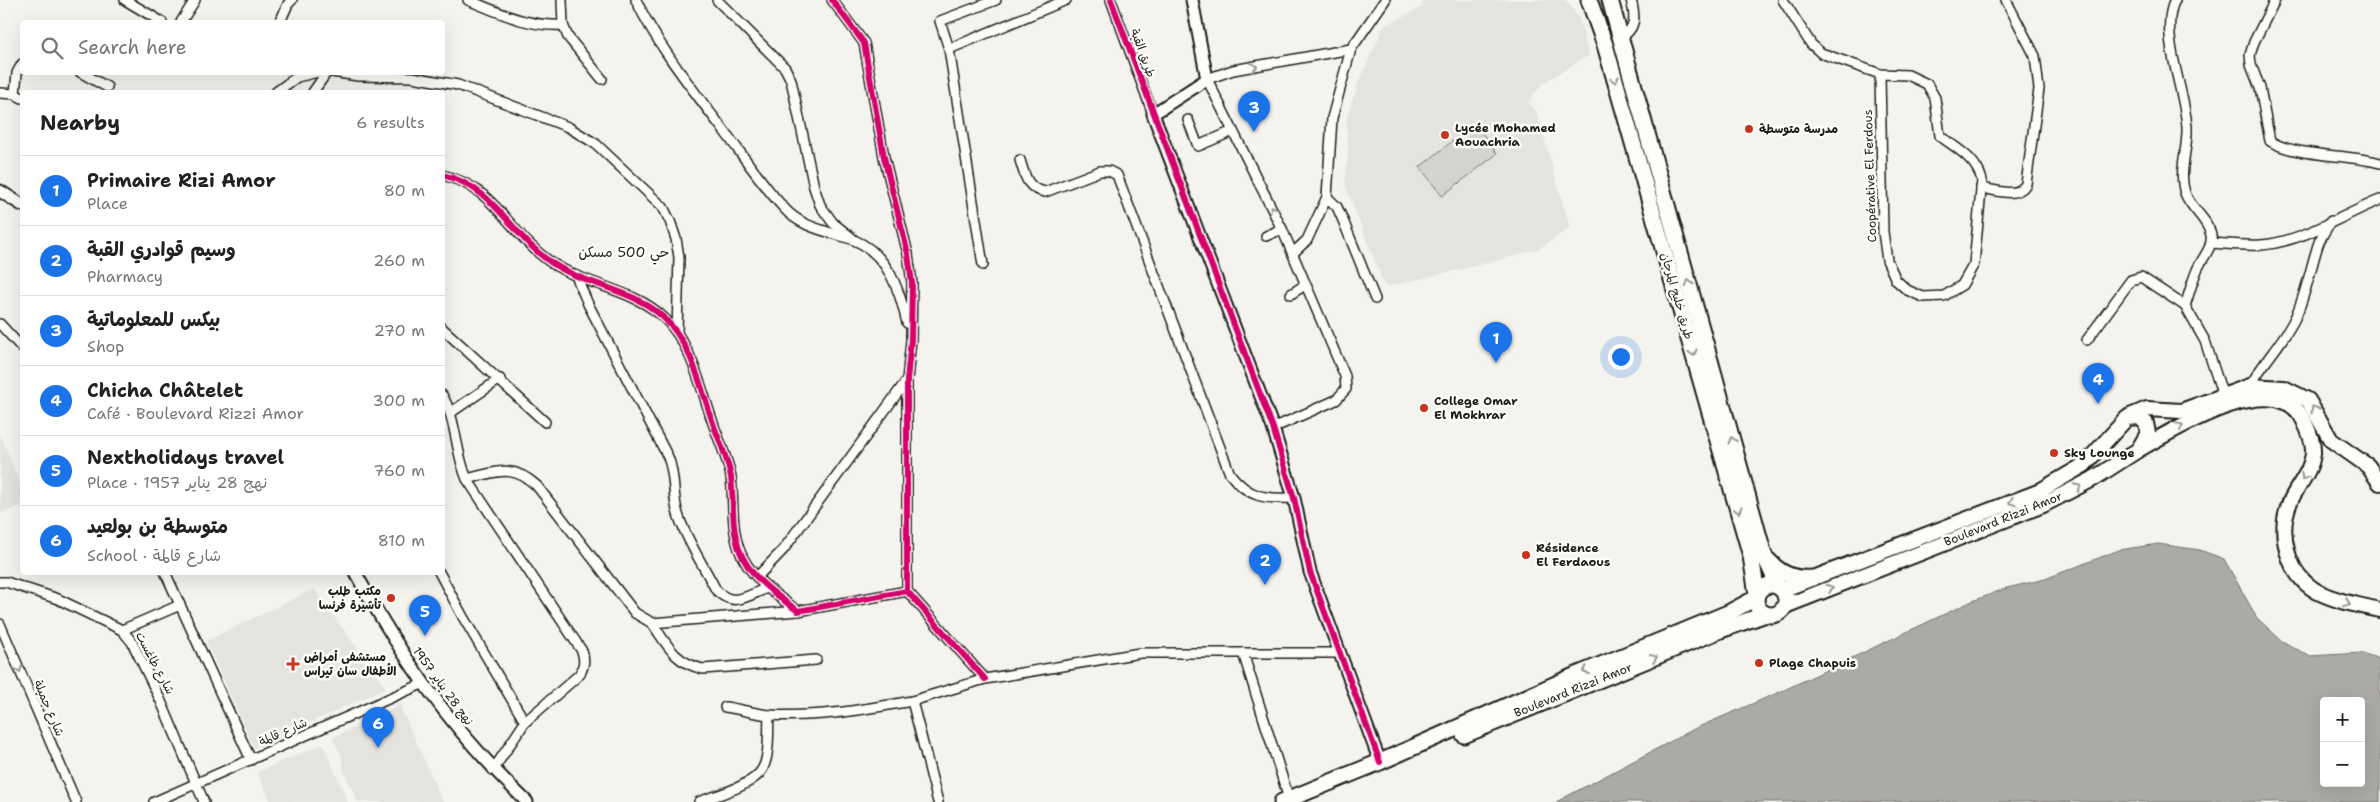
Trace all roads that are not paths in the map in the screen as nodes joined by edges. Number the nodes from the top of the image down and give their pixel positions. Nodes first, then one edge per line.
1 (125, 0) edge
2 (196, 0) edge
3 (292, 0) edge
4 (468, 0) edge
5 (562, 0) edge
6 (636, 0) edge
7 (716, 0) edge
8 (832, 0) edge
9 (996, 0) edge
10 (1066, 0) edge
11 (1111, 0) edge
12 (1192, 0) edge
13 (1385, 0) edge
14 (1588, 0) edge
15 (1610, 0) edge
16 (1631, 0) edge
17 (1782, 0) edge
18 (2006, 0) edge
19 (2275, 0) edge
20 (2172, 3) edge
21 (159, 20) edge
22 (182, 20) edge
23 (281, 20) edge
24 (564, 26) junction
25 (1621, 38) junction
26 (1605, 45) junction
27 (949, 49) junction
28 (1351, 49) junction
29 (20, 68) edge
30 (1880, 74) junction
31 (86, 75) edge
32 (296, 75) edge
33 (325, 75) edge
34 (352, 75) edge
35 (602, 79) dead end
36 (1207, 80) junction
37 (107, 86) dead end
38 (278, 90) edge
39 (314, 90) edge
40 (0, 93) edge
41 (19, 96) edge
42 (1153, 114) junction
43 (1188, 120) dead end
44 (1233, 131) junction
45 (1020, 160) dead end
46 (2380, 163) edge
47 (445, 176) edge
48 (1982, 188) junction
49 (0, 191) edge
50 (1327, 197) junction
51 (2380, 200) edge
52 (20, 204) edge
53 (2331, 221) junction
54 (1282, 229) junction
55 (1266, 236) dead end
56 (855, 241) junction
57 (2211, 243) junction
58 (1679, 249) junction
59 (1293, 253) junction
60 (1664, 254) junction
61 (983, 265) dead end
62 (577, 278) junction
63 (1306, 285) junction
64 (1292, 294) dead end
65 (1375, 299) dead end
66 (2186, 306) junction
67 (0, 324) edge
68 (445, 331) edge
69 (677, 333) junction
70 (911, 340) junction
71 (2087, 340) dead end
72 (20, 346) edge
73 (500, 379) junction
74 (907, 380) junction
75 (2250, 386) junction
76 (2223, 396) junction
77 (445, 402) edge
78 (450, 413) junction
79 (2127, 418) junction
80 (545, 422) dead end
81 (1273, 428) junction
82 (2334, 443) junction
83 (2138, 450) junction
84 (2313, 454) junction
85 (467, 479) junction
86 (2380, 483) edge
87 (1294, 498) junction
88 (1758, 556) junction
89 (166, 575) edge
90 (357, 575) edge
91 (441, 575) edge
92 (757, 577) junction
93 (1813, 578) junction
94 (0, 582) edge
95 (767, 588) junction
96 (1780, 588) junction
97 (907, 591) junction
98 (1756, 596) junction
99 (180, 604) junction
100 (1785, 606) junction
101 (2380, 610) edge
102 (798, 611) junction
103 (1728, 613) junction
104 (1766, 614) junction
105 (652, 623) junction
106 (0, 624) edge
107 (122, 630) junction
108 (1242, 653) junction
109 (1338, 653) junction
110 (816, 660) dead end
111 (985, 679) junction
112 (422, 684) junction
113 (912, 701) junction
114 (725, 707) dead end
115 (769, 715) junction
116 (525, 722) junction
117 (251, 760) junction
118 (1380, 762) junction
119 (493, 770) junction
120 (197, 784) junction
121 (1286, 801) edge
122 (76, 802) edge
123 (154, 802) edge
124 (204, 802) edge
125 (527, 802) edge
126 (698, 802) edge
127 (938, 802) edge

1 - 21 street
2 - 22 street
3 - 23 street
4 - 24 street
5 - 24 street
6 - 56 street
7 - 56 street
8 - 70 street
9 - 27 street
10 - 27 street
11 - 42 street, طريق القبة
12 - 36 street
13 - 28 street
14 - 26 main road, طريق خليج المرجان
15 - 25 main road, طريق خليج المرجان
16 - 25 street
17 - 30 street, Coopérative El Ferdous
18 - 48 street
19 - 46 street
20 - 57 street
24 - 35 street
25 - 26 street
25 - 58 main road, طريق خليج المرجان
26 -> 60 main road, طريق خليج المرجان
27 - 61 street
36 -> 28 street
28 - 50 street
29 - 41 street
30 - 48 street, Coopérative El Ferdous
30 - 48 street, Coopérative El Ferdous
31 - 37 street
32 - 38 street
33 - 39 street
34 - 69 street
36 - 42 street
36 - 44 street
40 - 41 street
42 - 81 street
43 - 44 street
54 -> 44 street
45 - 87 street
47 - 62 street
49 - 52 street
50 - 59 street
50 - 65 street
51 - 53 street
53 - 57 street
53 - 75 street
54 - 55 street
54 - 59 street
56 - 70 street
57 - 66 street
58 - 60 main road
88 -> 58 main road, طريق خليج المرجان
59 - 63 street
60 -> 88 main road, طريق خليج المرجان
62 - 69 street
62 - 95 street
63 - 64 street
63 - 81 street
66 - 71 street
66 - 76 street
67 - 72 street
68 - 73 street
69 - 92 street
70 - 74 street
73 - 78 street
73 - 80 street
74 - 92 street
74 - 97 street
75 - 76 main road
82 -> 75 main road
76 - 79 main road
77 - 78 street
78 - 85 street
79 - 83 main road
79 -> 93 main road, Boulevard Rizzi Amor
81 - 87 street
82 - 84 main road
82 - 86 main road
83 -> 84 main road, Boulevard Rizzi Amor
100 -> 83 main road, Boulevard Rizzi Amor
84 -> 101 main road
85 - 105 street
85 - 116 street
87 - 109 street
88 - 93 main road
88 - 96 main road, طريق خليج المرجان
88 - 98 main road, طريق خليج المرجان
88 - 103 main road
89 - 99 street
90 - 112 street, نهج 28 يناير 1957
91 - 116 street
92 - 95 street
93 - 96 main road, Boulevard Rizzi Amor
94 - 107 street, شارع طاغست
95 - 102 street
96 - 98 main road
96 - 100 main road
97 - 102 street
97 - 111 street
98 - 103 main road, Boulevard Rizzi Amor
98 - 104 main road
99 - 107 street
99 - 117 street
100 - 104 main road
102 - 105 street
103 -> 118 main road, Boulevard Rizzi Amor
118 -> 104 main road, Boulevard Rizzi Amor
105 - 110 street
106 -> 122 street, شارع جميلة
107 - 120 street, شارع طاغست
108 - 109 street
108 - 111 street
108 - 121 street
109 - 118 street
111 - 113 street
112 - 117 street, شارع قالمة
112 - 119 street, نهج 28 يناير 1957
113 - 115 street
113 - 127 street
114 - 115 street
115 - 126 street
116 - 119 street
117 - 120 street, شارع قالمة
118 - 121 main road, Boulevard Rizzi Amor
119 - 125 street, نهج 28 يناير 1957
120 - 123 street, شارع قالمة
120 - 124 street, شارع طاغست

